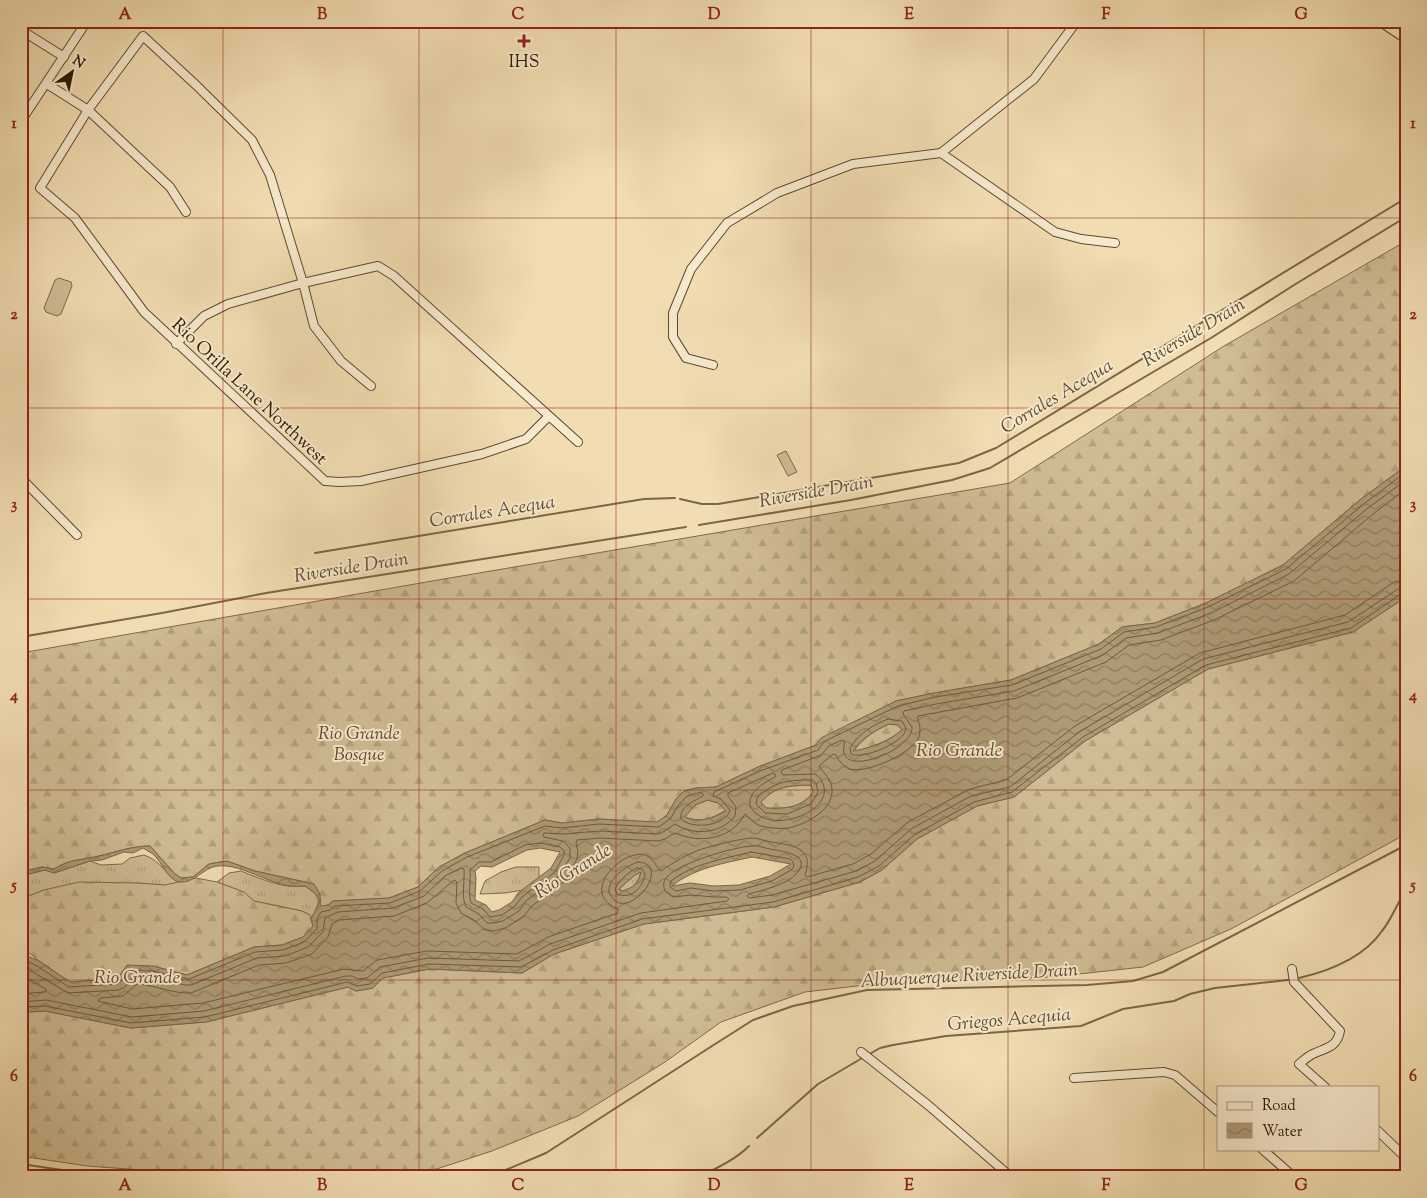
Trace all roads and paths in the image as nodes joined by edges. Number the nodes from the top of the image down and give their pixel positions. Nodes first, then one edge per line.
1 (25, 21) edge
2 (87, 21) edge
3 (1077, 21) edge
4 (1383, 22) edge
5 (21, 28) edge
6 (1406, 39) edge
7 (64, 57) junction
8 (47, 84) junction
9 (88, 110) junction
10 (21, 121) edge
11 (941, 153) junction
12 (186, 212) dead end
13 (1115, 243) dead end
14 (304, 283) junction
15 (176, 344) junction
16 (713, 365) dead end
17 (371, 386) dead end
18 (548, 416) junction
19 (578, 442) dead end
20 (21, 478) edge
21 (77, 535) dead end
22 (1292, 969) dead end
23 (863, 1053) dead end
24 (1074, 1078) dead end
25 (1324, 1086) edge
26 (1217, 1111) edge
27 (1380, 1133) edge
28 (1263, 1150) edge
29 (1406, 1158) edge
30 (1011, 1177) edge
31 (1294, 1177) edge

1 - 5 street
2 - 7 street
3 - 11 street
4 - 6 street
5 - 7 street
7 - 8 street
8 - 9 street
8 - 10 street
9 - 12 street
9 - 14 street
9 - 15 street, Rio Orilla Lane Northwest
11 - 13 street
11 - 16 street
14 - 15 street
14 - 17 street
14 - 18 street
15 - 18 street, Rio Orilla Lane Northwest
18 - 19 street
20 - 21 street
22 - 25 street
23 - 30 street
24 - 26 street
27 - 29 street
28 - 31 street

